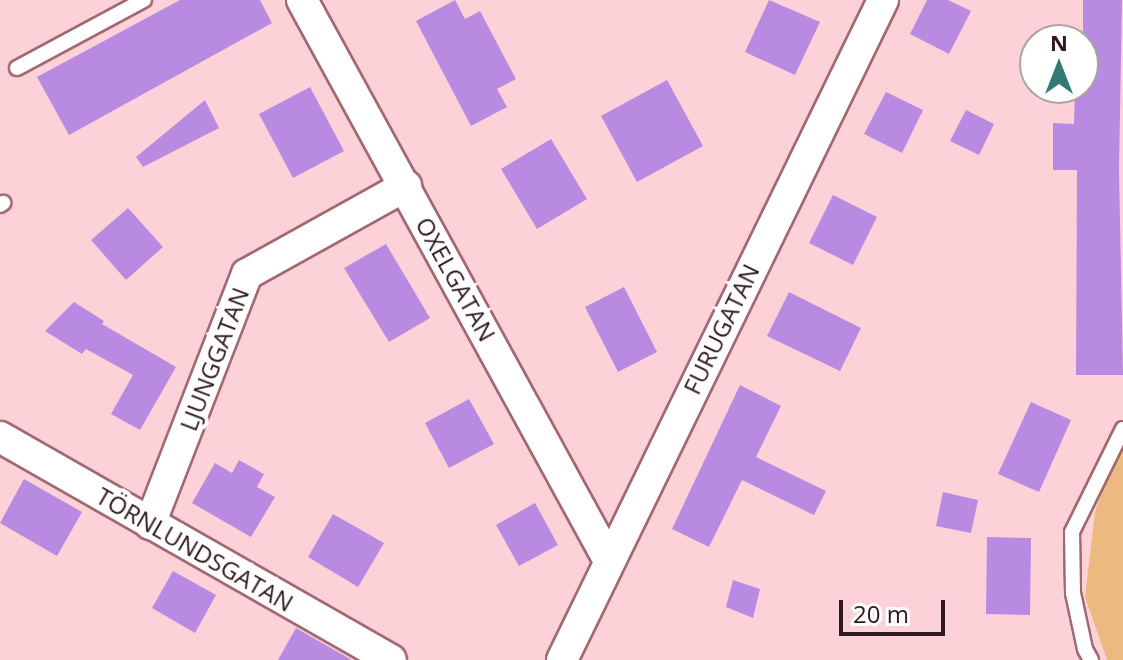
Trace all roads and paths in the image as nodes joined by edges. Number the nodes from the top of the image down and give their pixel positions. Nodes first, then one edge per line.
1 (144, 0) edge
2 (302, 0) edge
3 (883, 0) edge
4 (17, 68) dead end
5 (406, 186) junction
6 (1123, 429) edge
7 (0, 437) edge
8 (150, 524) junction
9 (608, 559) junction
10 (391, 660) edge
11 (562, 660) edge
12 (1091, 660) edge

1 - 4 lane
2 - 5 street, OXELGATAN
3 - 9 street, FURUGATAN
5 - 8 street, LJUNGGATAN
5 - 9 street, OXELGATAN
6 - 12 lane
7 - 8 street, TÖRNLUNDSGATAN
8 - 10 street, TÖRNLUNDSGATAN
9 - 11 street, FURUGATAN

